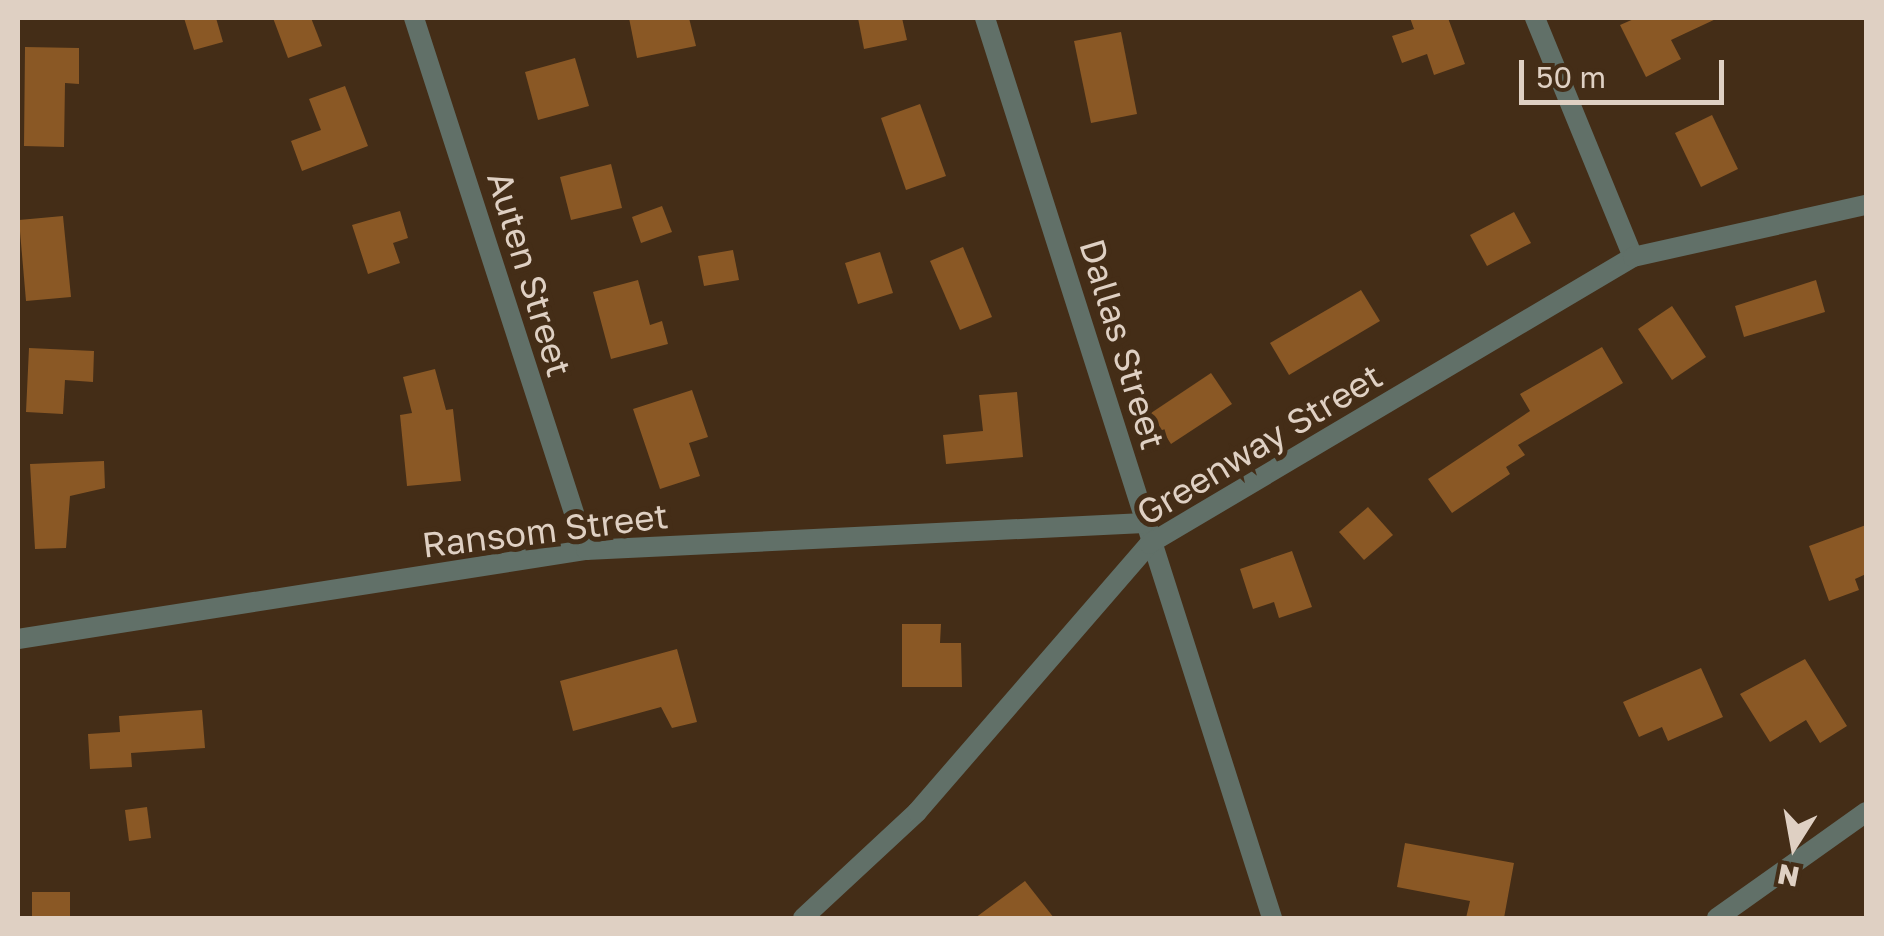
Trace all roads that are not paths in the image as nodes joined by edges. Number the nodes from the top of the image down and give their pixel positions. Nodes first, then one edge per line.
1 (414, 18) edge
2 (985, 18) edge
3 (1535, 18) edge
4 (1866, 205) edge
5 (1633, 257) junction
6 (1147, 534) junction
7 (586, 550) junction
8 (18, 640) edge
9 (1866, 812) edge
10 (803, 918) edge
11 (1272, 918) edge
12 (1717, 918) edge

1 - 7 street, Auten Street
2 - 6 street, Dallas Street
3 - 5 street
4 - 5 street, Greenway Street
5 - 6 street, Greenway Street
6 - 7 street, Ransom Street
6 - 10 street, Greenway Street
6 - 11 street, Dallas Street
7 - 8 street, Ransom Street
9 - 12 street

